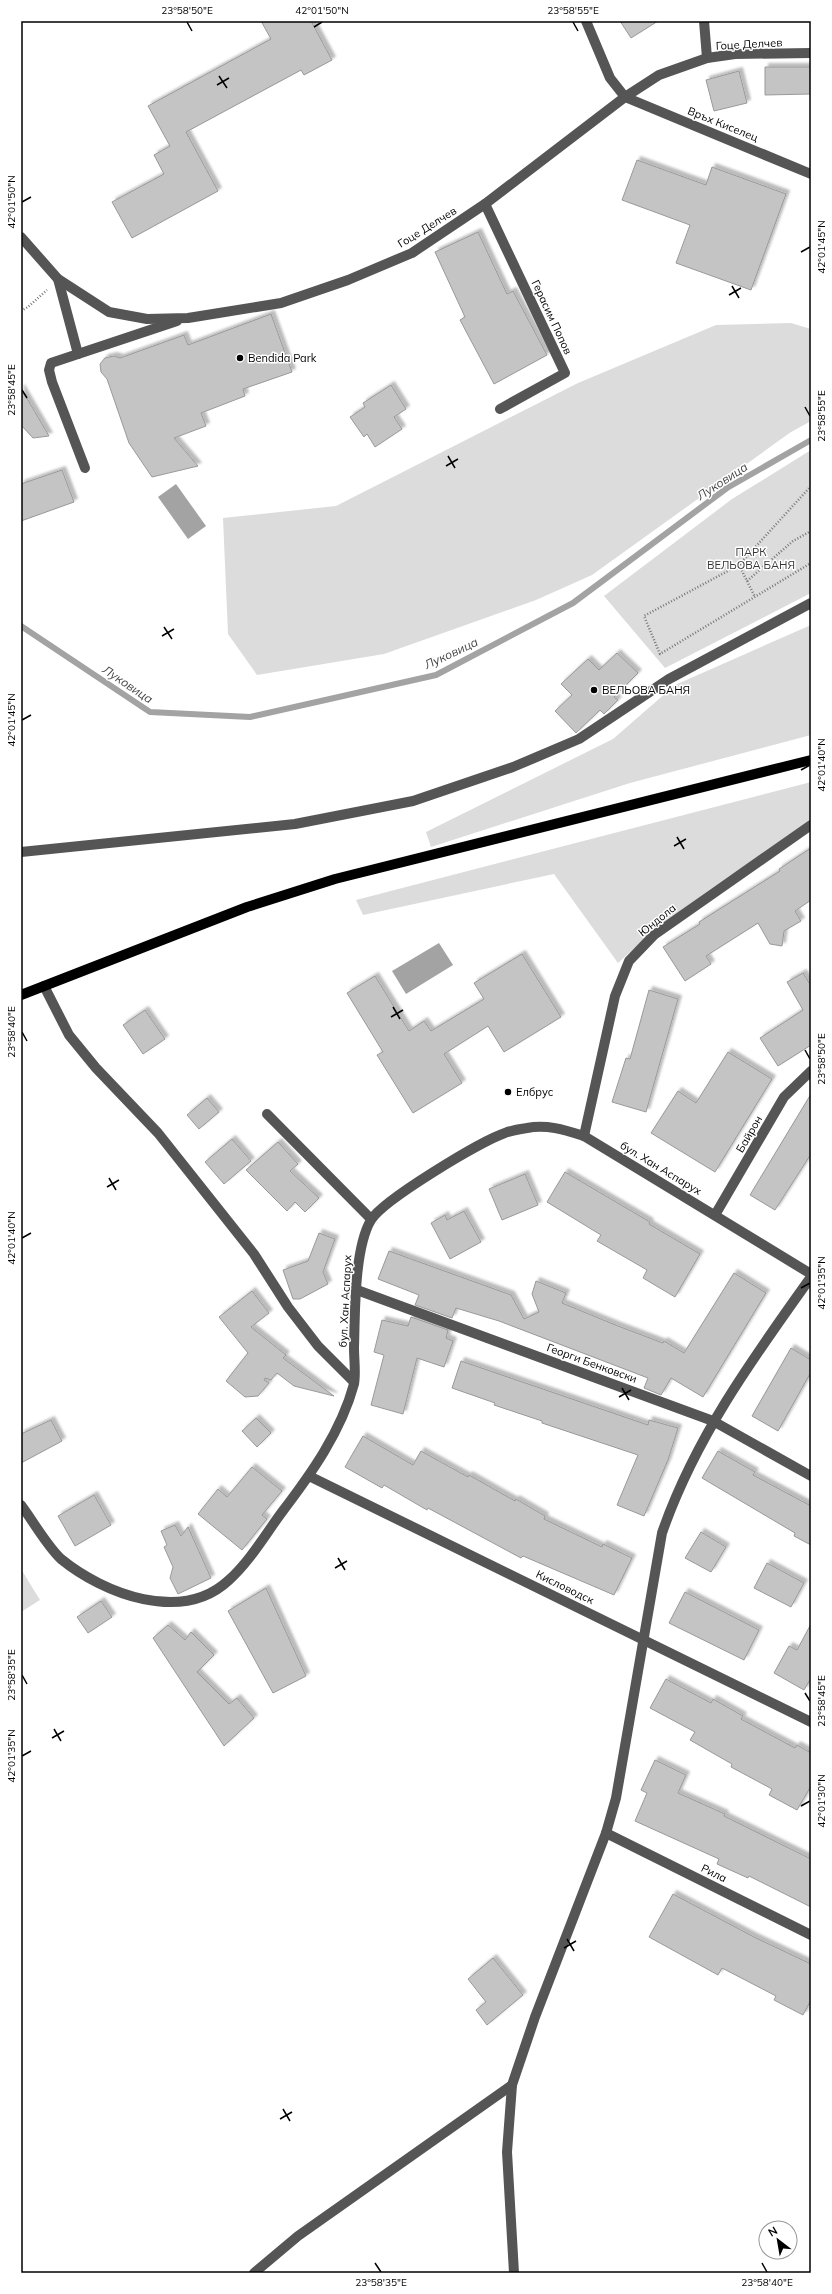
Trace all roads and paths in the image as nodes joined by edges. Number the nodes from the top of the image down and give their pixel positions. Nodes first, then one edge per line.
1 (586, 21) edge
2 (704, 21) edge
3 (811, 53) edge
4 (707, 58) junction
5 (625, 97) junction
6 (811, 174) edge
7 (485, 204) junction
8 (21, 237) edge
9 (58, 279) junction
10 (21, 311) edge
11 (188, 318) junction
12 (78, 354) junction
13 (500, 409) dead end
14 (84, 468) dead end
15 (811, 486) edge
16 (811, 531) edge
17 (811, 563) edge
18 (739, 565) junction
19 (747, 581) junction
20 (755, 597) junction
21 (811, 603) edge
22 (811, 760) edge
23 (811, 825) edge
24 (21, 852) edge
25 (44, 986) junction
26 (21, 995) edge
27 (811, 1071) edge
28 (267, 1114) dead end
29 (584, 1136) junction
30 (715, 1216) junction
31 (371, 1220) junction
32 (811, 1276) edge
33 (357, 1290) junction
34 (354, 1382) junction
35 (713, 1421) junction
36 (309, 1476) junction
37 (811, 1476) edge
38 (21, 1505) edge
39 (645, 1640) junction
40 (811, 1722) edge
41 (606, 1833) junction
42 (811, 1934) edge
43 (512, 2085) junction
44 (254, 2273) edge
45 (514, 2273) edge

1 - 5 street
2 - 4 street
3 - 4 street, Гоце Делчев
4 - 5 street, Гоце Делчев
5 - 6 street, Връх Киселец
5 - 7 street, Гоце Делчев
7 - 11 street, Гоце Делчев
7 - 13 street, Герасим Попов
8 - 9 street, Гоце Делчев
9 - 10 path
9 - 11 street, Гоце Делчев
9 - 12 street
11 - 12 street
12 - 14 street
15 - 18 path
16 - 19 path
17 - 20 path
18 - 19 path
18 - 20 path
19 - 20 path
21 - 24 street
22 - 25 main road
23 - 29 street, Юндола
25 - 26 main road
25 - 34 street
27 - 30 street, Байрон
28 - 31 street
29 - 30 street, бул. Хан Аспарух
29 - 31 street, бул. Хан Аспарух
30 - 32 street, бул. Хан Аспарух
31 - 33 street, бул. Хан Аспарух
32 - 35 street
33 - 34 street, бул. Хан Аспарух
33 - 35 street, Георги Бенковски
34 - 36 street, бул. Хан Аспарух
35 - 37 street, Георги Бенковски
35 - 39 street
36 - 38 street, бул. Хан Аспарух
36 - 39 street, Кисловодск
39 - 40 street, Кисловодск
39 - 41 street
41 - 42 street, Рила
41 - 43 street
43 - 44 street
43 - 45 street

